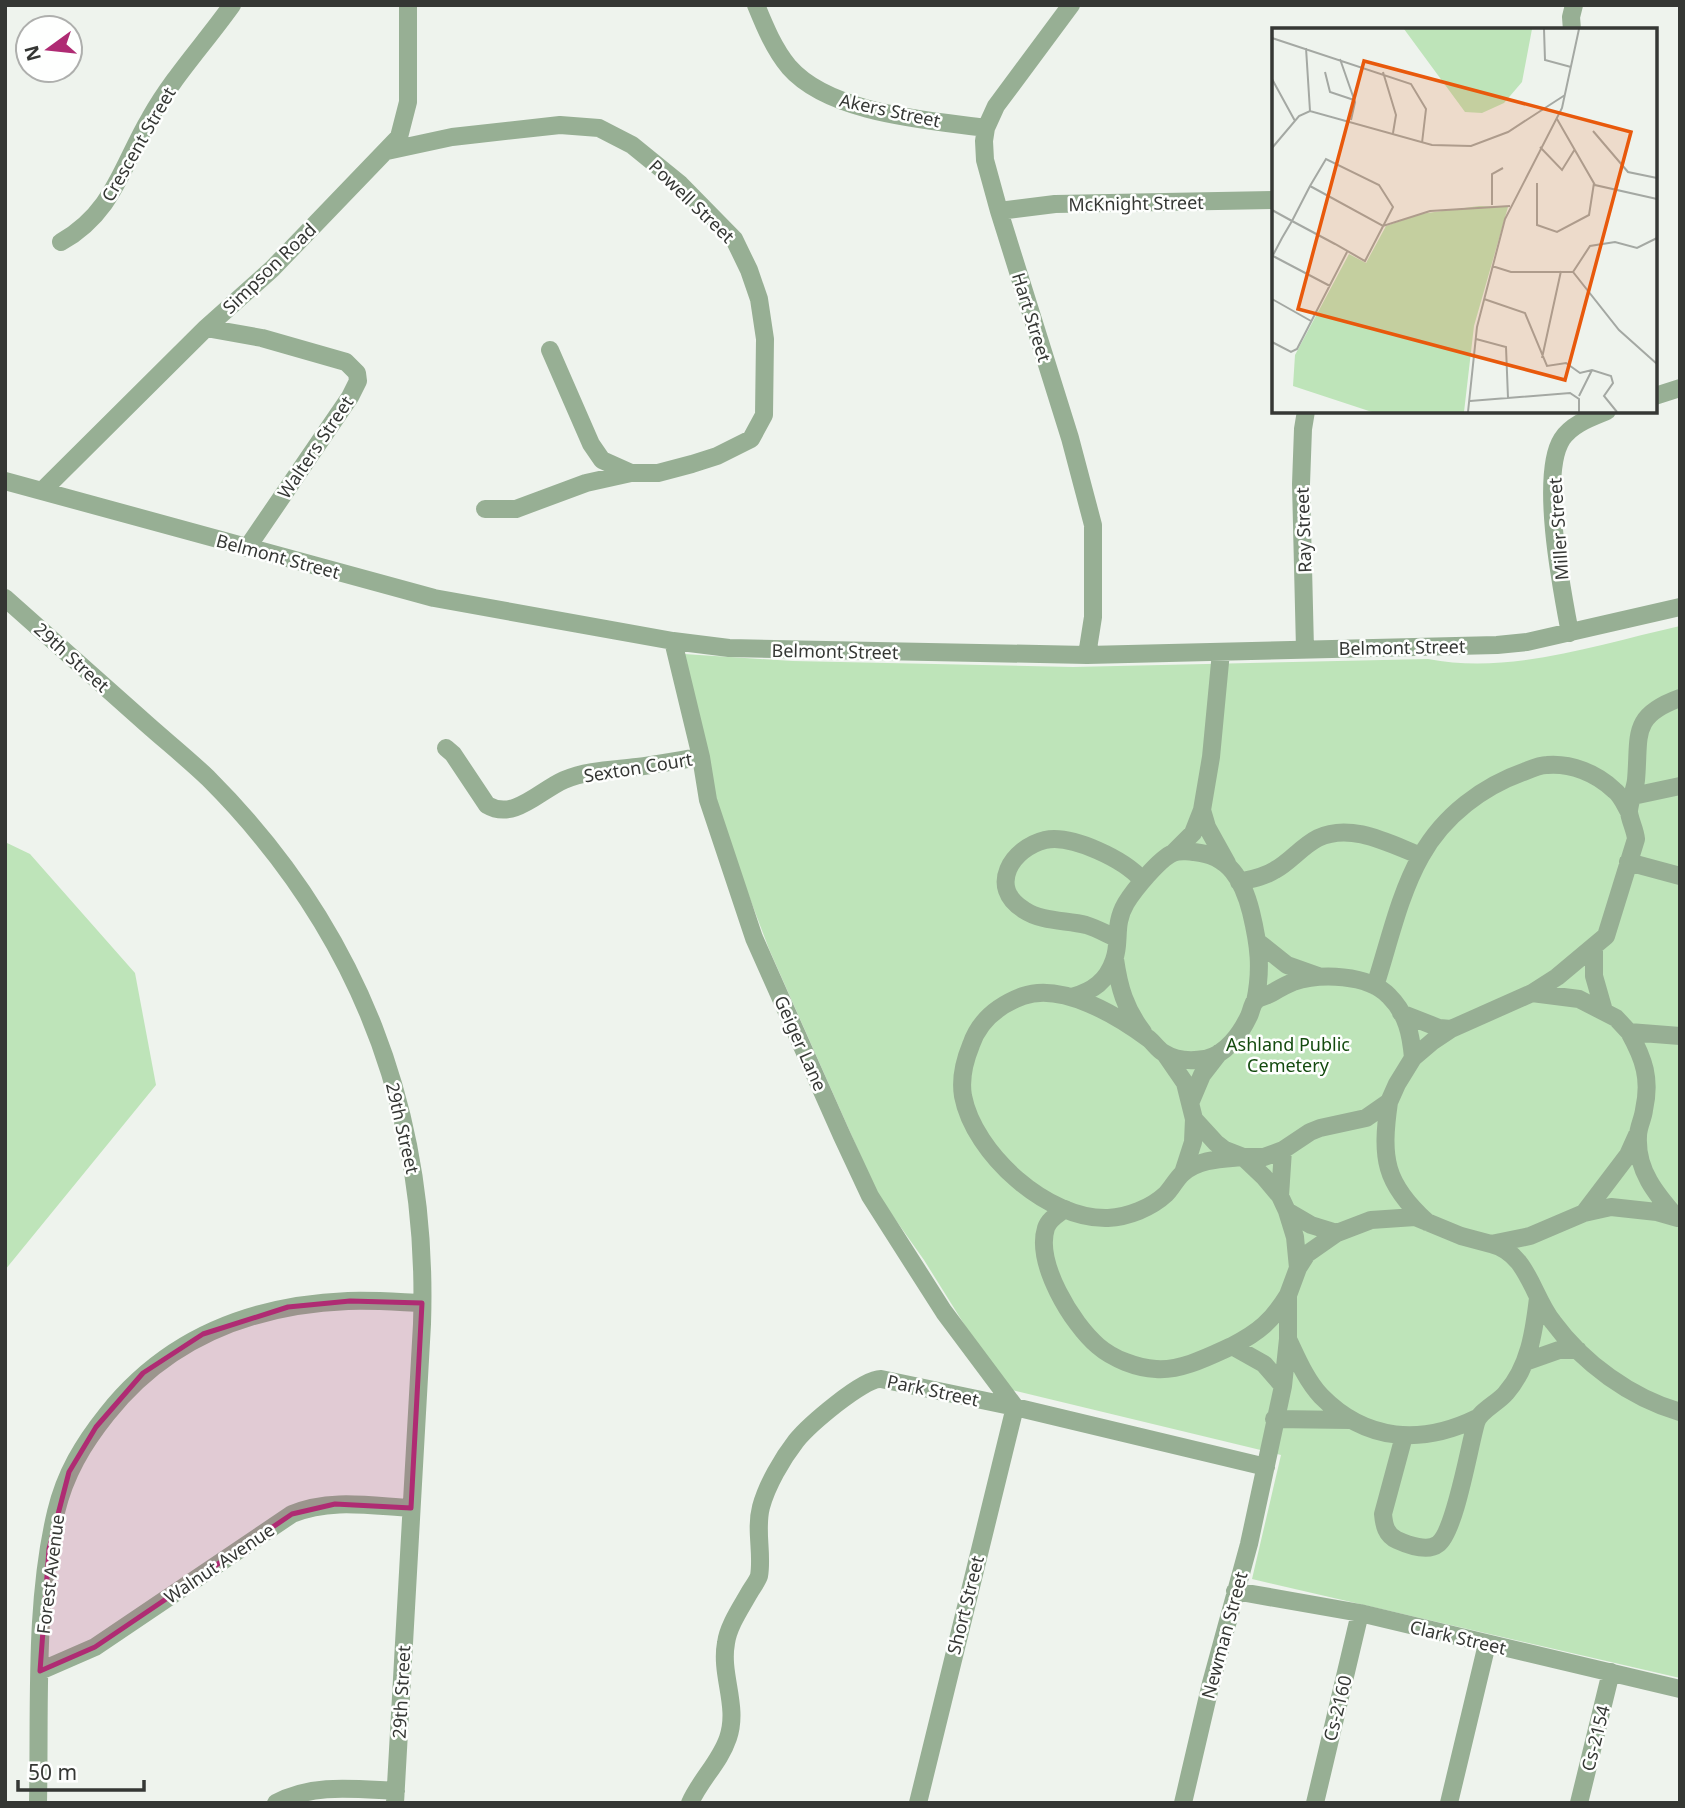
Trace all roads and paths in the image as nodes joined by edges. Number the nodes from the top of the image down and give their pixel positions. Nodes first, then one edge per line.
1 (232, 5) edge
2 (408, 5) edge
3 (756, 5) edge
4 (1071, 5) edge
5 (1574, 5) edge
6 (1572, 28) edge
7 (986, 128) junction
8 (387, 150) junction
9 (1272, 200) edge
10 (999, 211) junction
11 (61, 242) dead end
12 (206, 328) junction
13 (550, 350) dead end
14 (1680, 388) edge
15 (1657, 395) edge
16 (1306, 413) edge
17 (1602, 413) edge
18 (631, 473) junction
19 (5, 481) edge
20 (43, 490) junction
21 (485, 509) dead end
22 (247, 548) junction
23 (5, 598) edge
24 (1680, 607) edge
25 (1570, 633) junction
26 (673, 641) junction
27 (1305, 649) junction
28 (1221, 652) junction
29 (1087, 654) junction
30 (1680, 698) edge
31 (446, 748) dead end
32 (701, 757) junction
33 (1680, 786) edge
34 (1631, 804) junction
35 (1202, 810) junction
36 (1173, 853) junction
37 (1421, 856) junction
38 (1628, 862) junction
39 (1227, 863) junction
40 (1680, 876) edge
41 (1142, 880) junction
42 (1239, 882) junction
43 (1116, 938) junction
44 (1258, 942) junction
45 (1594, 947) junction
46 (1115, 959) junction
47 (1324, 977) junction
48 (1375, 986) junction
49 (1532, 993) junction
50 (1073, 997) junction
51 (1255, 1002) junction
52 (1604, 1011) junction
53 (1401, 1013) junction
54 (1451, 1029) junction
55 (1629, 1031) junction
56 (1680, 1036) edge
57 (1150, 1040) junction
58 (1220, 1053) junction
59 (1165, 1054) junction
60 (1413, 1058) junction
61 (1191, 1101) junction
62 (1390, 1102) junction
63 (1194, 1119) junction
64 (1637, 1134) junction
65 (1283, 1150) junction
66 (1243, 1157) junction
67 (1183, 1173) junction
68 (1028, 1189) junction
69 (1283, 1203) junction
70 (1065, 1209) junction
71 (1584, 1213) junction
72 (1679, 1218) edge
73 (1427, 1222) junction
74 (1046, 1227) junction
75 (1337, 1233) junction
76 (1491, 1244) junction
77 (1298, 1268) junction
78 (1288, 1295) junction
79 (1538, 1298) junction
80 (422, 1303) junction
81 (1288, 1339) junction
82 (1233, 1346) junction
83 (1578, 1350) junction
84 (1525, 1362) junction
85 (1283, 1386) junction
86 (1015, 1407) junction
87 (1680, 1412) edge
88 (1477, 1418) junction
89 (1274, 1419) junction
90 (1350, 1420) junction
91 (1404, 1436) junction
92 (1266, 1467) junction
93 (411, 1508) junction
94 (1235, 1591) junction
95 (1360, 1613) junction
96 (1487, 1644) junction
97 (40, 1671) junction
98 (1611, 1672) junction
99 (1680, 1689) edge
100 (396, 1797) edge
101 (38, 1803) edge
102 (276, 1803) edge
103 (690, 1803) edge
104 (918, 1803) edge
105 (1183, 1803) edge
106 (1315, 1803) edge
107 (1449, 1803) edge
108 (1579, 1803) edge

1 - 11 street, Crescent Street
2 - 8 street, Simpson Road
3 - 7 street, Akers Street
4 - 7 street, Hart Street
5 - 6 street
7 - 10 street, Hart Street
8 - 12 street, Simpson Road
8 - 18 street, Powell Street
9 - 10 street, McKnight Street
10 - 29 street, Hart Street
12 - 20 street, Simpson Road
12 - 22 street, Walters Street
13 - 18 street
14 - 15 street
16 - 27 street, Ray Street
17 - 25 street, Miller Street
18 - 21 street, Powell Street
19 - 20 street, Belmont Street
20 - 22 street, Belmont Street
22 - 26 street, Belmont Street
23 - 80 street, 29th Street
24 - 25 street, Belmont Street
25 - 27 street, Belmont Street
26 - 29 street, Belmont Street
26 - 32 street, Geiger Lane
27 - 28 street, Belmont Street
28 - 29 street, Belmont Street
28 - 35 street
30 - 34 street
31 - 32 street, Sexton Court
32 - 86 street, Geiger Lane
33 - 34 street
34 - 37 street
34 - 38 street
35 - 36 street
35 - 39 street
36 - 39 street
36 - 41 street
37 - 42 street
37 - 48 street
38 - 40 street
38 - 45 street
39 - 42 street
41 - 43 street
41 - 43 street
42 - 44 street
43 - 46 street
44 - 47 street
44 - 51 street
45 - 49 street
45 - 52 street
46 - 50 street
46 - 57 street
47 - 48 street
47 - 51 street
48 - 53 street
49 - 52 street
49 - 54 street
50 - 57 street
50 - 68 street
51 - 58 street
52 - 55 street
53 - 54 street
53 - 60 street
54 - 60 street
55 - 56 street
55 - 64 street
57 - 59 street
58 - 59 street
58 - 61 street
59 - 61 street
60 - 62 street
61 - 63 street
62 - 65 street
62 - 73 street
63 - 66 street
63 - 67 street
64 - 71 street
64 - 72 street
65 - 66 street
65 - 69 street
66 - 67 street
66 - 69 street
67 - 70 street
68 - 70 street
68 - 74 street
69 - 75 street
69 - 77 street
70 - 74 street
71 - 72 street
71 - 76 street
73 - 75 street
73 - 76 street
74 - 82 street
75 - 77 street
76 - 79 street
77 - 78 street
78 - 81 street
78 - 82 street
79 - 83 street
79 - 84 street
80 - 93 street, 29th Street
80 - 97 street, Forest Avenue
81 - 85 street, Newman Street
81 - 90 street
82 - 85 street
83 - 84 street
83 - 87 street
84 - 88 street
85 - 89 street, Newman Street
86 - 92 street, Park Street
86 - 103 street, Park Street
86 - 104 street, Short Street
88 - 91 street
88 - 91 street
89 - 90 street
89 - 92 street, Newman Street
90 - 91 street
92 - 94 street, Newman Street
93 - 97 street, Walnut Avenue
93 - 100 street, 29th Street
94 - 95 street, Clark Street
94 - 105 street, Newman Street
95 - 96 street, Clark Street
95 - 106 street, Cs-2160
96 - 98 street, Clark Street
96 - 107 street
97 - 101 street, Forest Avenue
98 - 99 street, Clark Street
98 - 108 street, Cs-2154
100 - 102 street

